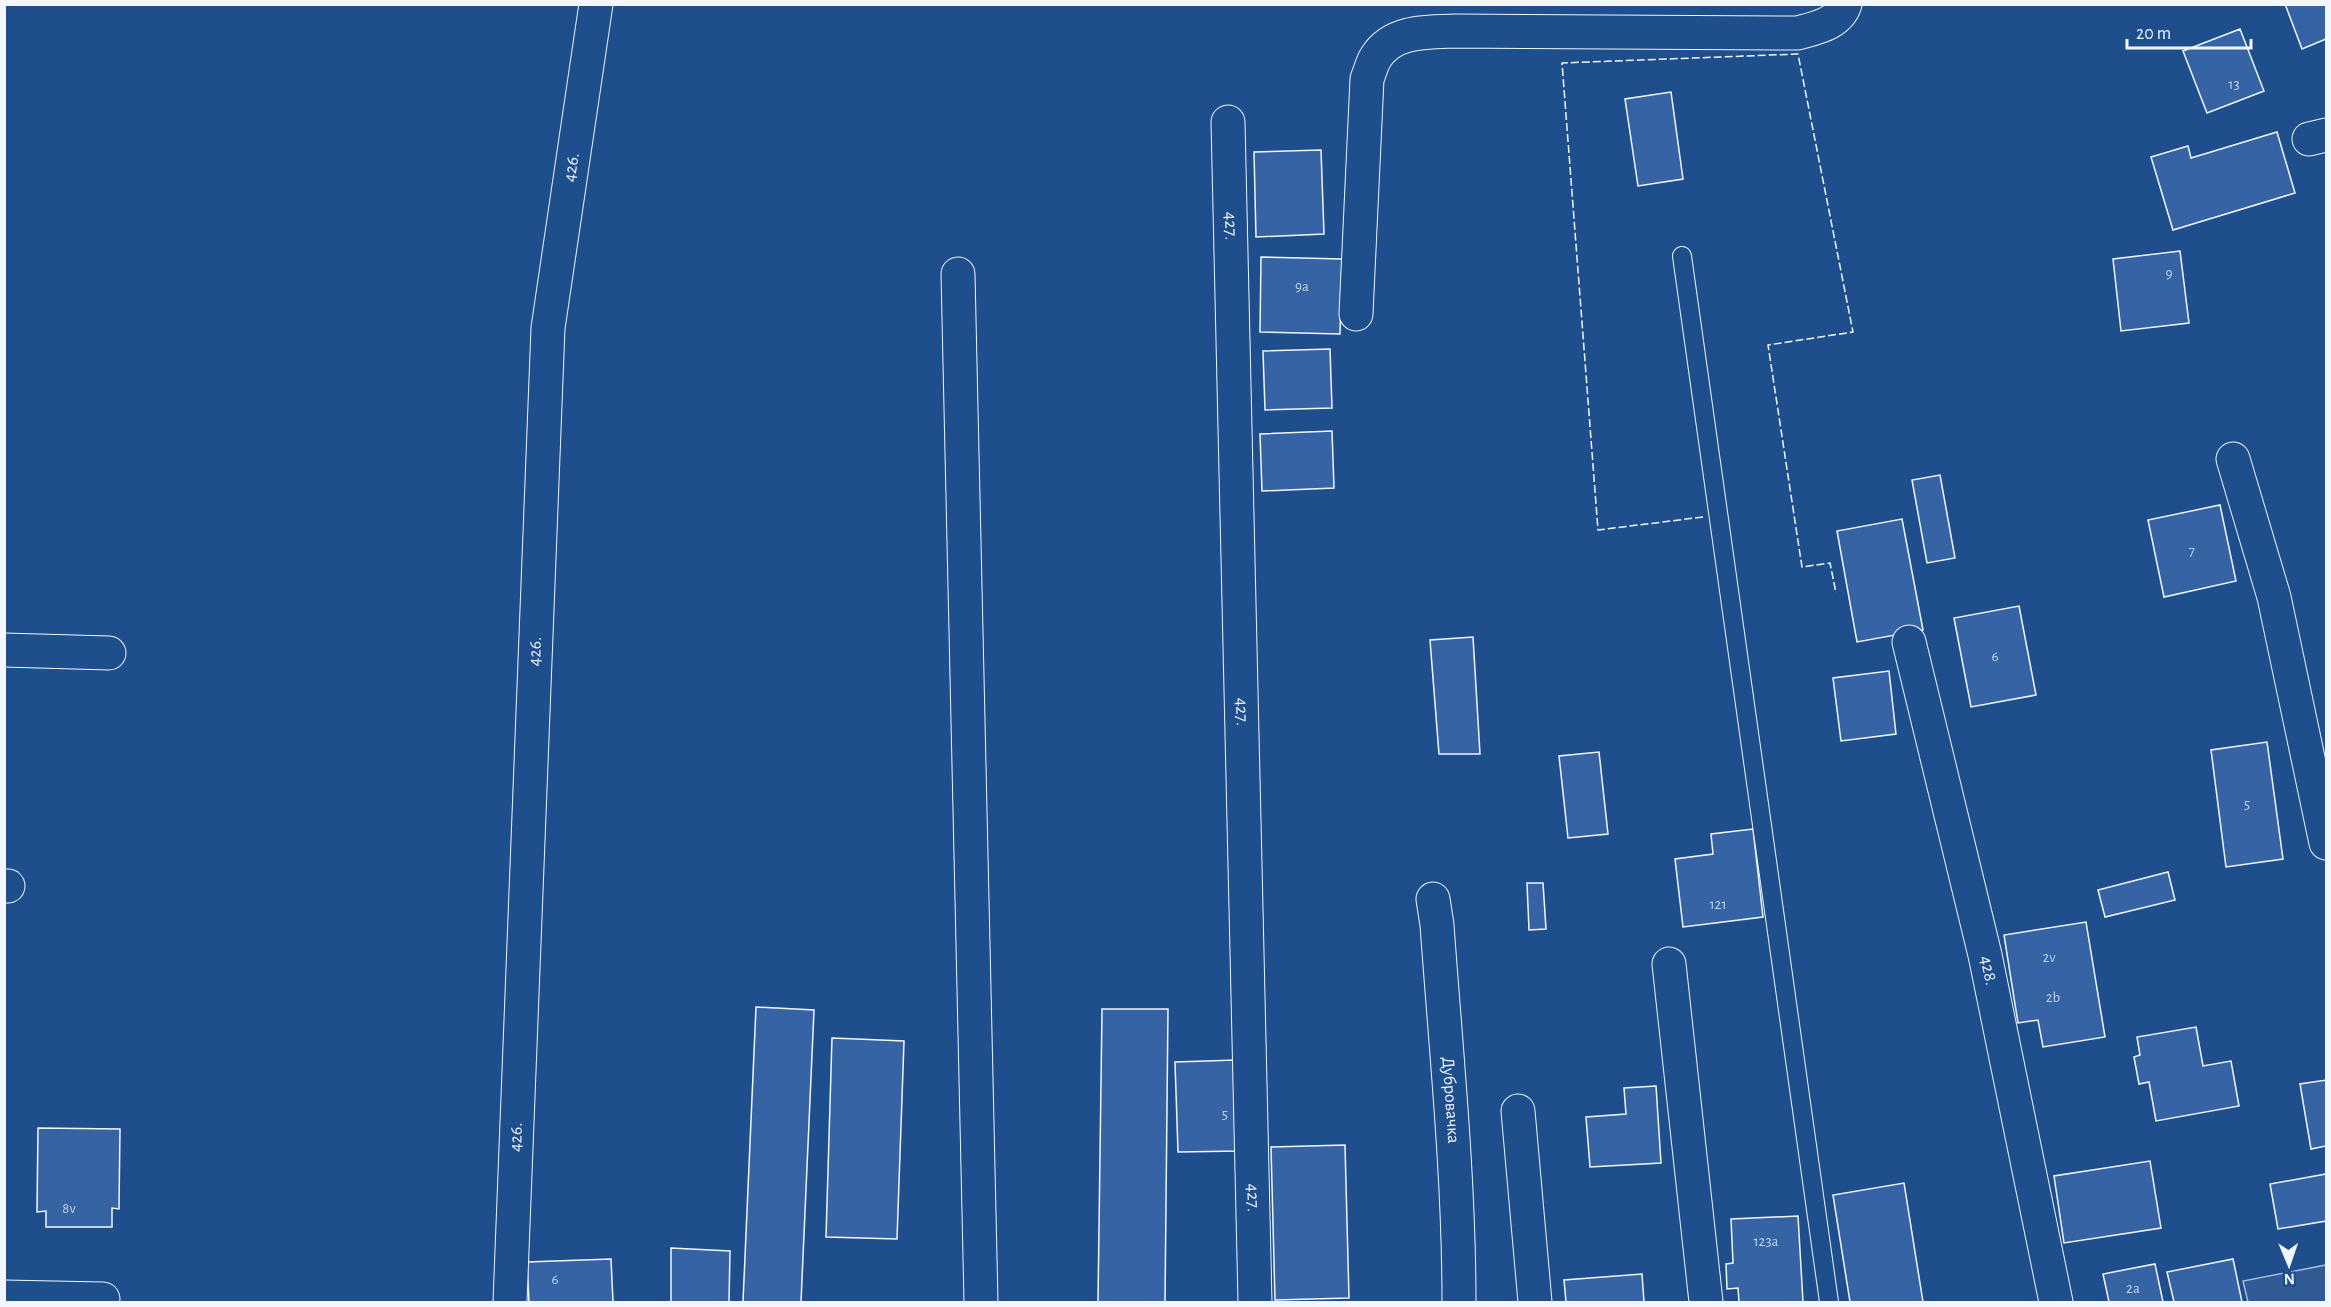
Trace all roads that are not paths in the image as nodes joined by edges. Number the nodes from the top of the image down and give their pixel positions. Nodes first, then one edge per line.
1 (596, 4) edge
2 (1845, 4) edge
3 (1227, 122) dead end
4 (1682, 256) dead end
5 (958, 274) dead end
6 (1356, 314) dead end
7 (2233, 459) dead end
8 (1909, 642) dead end
9 (4, 650) edge
10 (109, 653) dead end
11 (2326, 843) edge
12 (1433, 899) dead end
13 (1669, 964) dead end
14 (1518, 1111) dead end
15 (4, 1297) edge
16 (103, 1299) dead end
17 (510, 1302) edge
18 (981, 1302) edge
19 (1255, 1302) edge
20 (1458, 1302) edge
21 (1535, 1302) edge
22 (1706, 1302) edge
23 (1829, 1302) edge
24 (2056, 1302) edge

1 - 17 street, 426.
2 - 6 street
3 - 19 street, 427.
4 - 23 lane
5 - 18 street
7 - 11 street
8 - 24 street, 428.
9 - 10 street
12 - 20 street, Дубровачка
13 - 22 street
14 - 21 street
15 - 16 street

